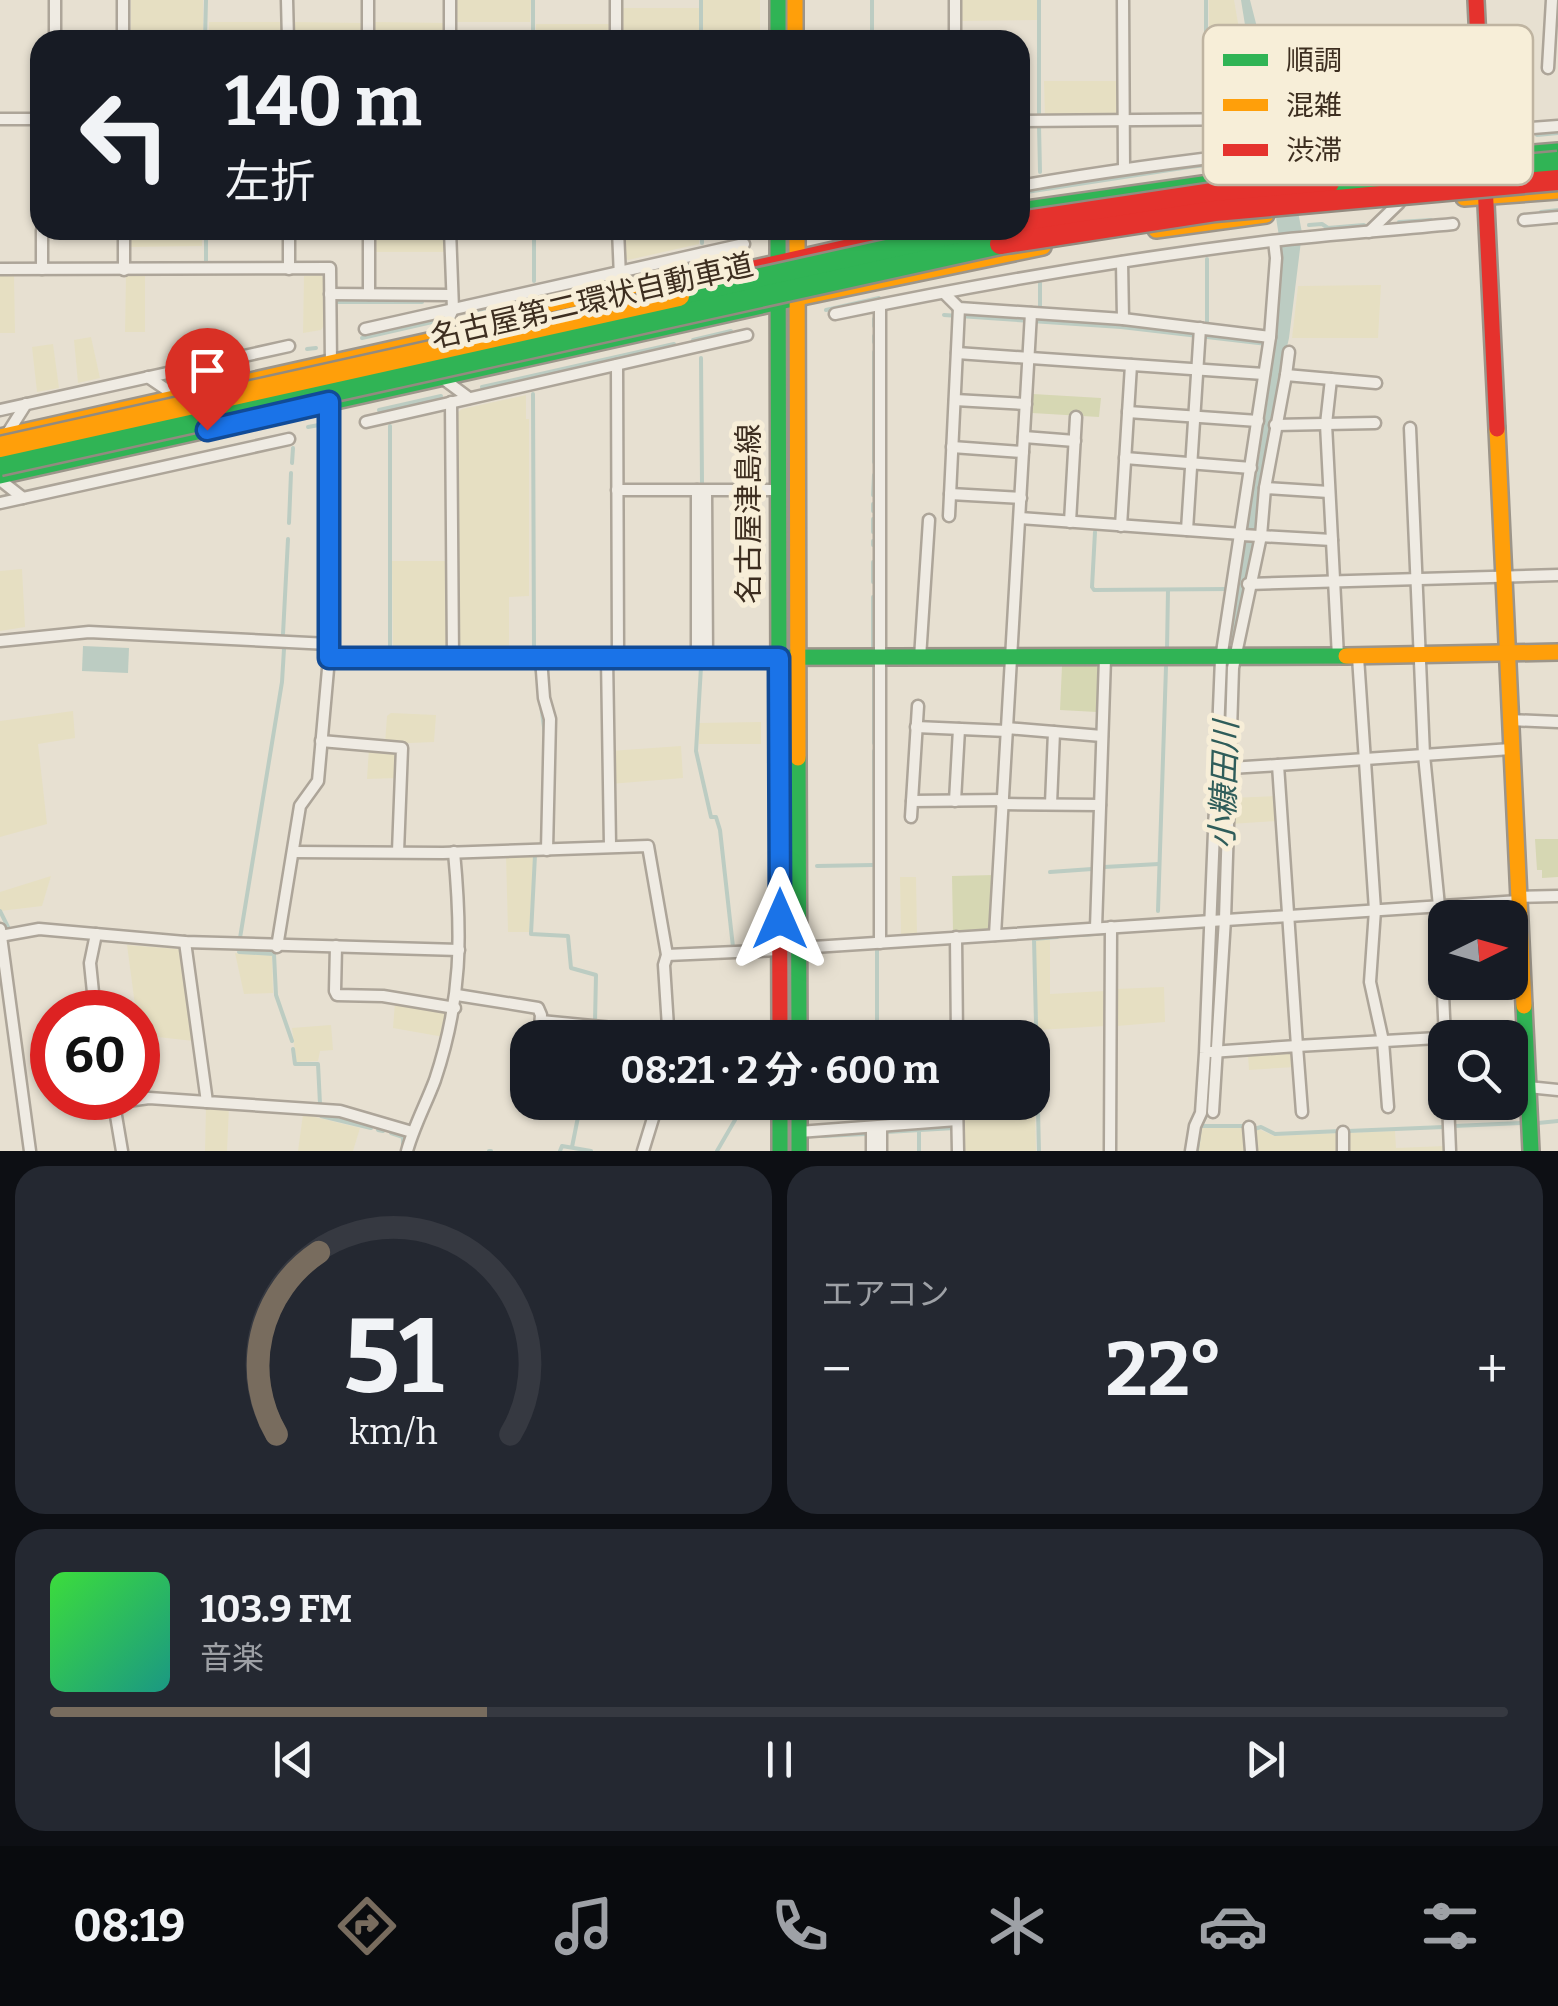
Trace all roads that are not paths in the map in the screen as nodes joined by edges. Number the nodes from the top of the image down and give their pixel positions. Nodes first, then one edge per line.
1 (55, 0) edge
2 (123, 0) edge
3 (287, 0) edge
4 (368, 0) edge
5 (450, 0) edge
6 (616, 0) edge
7 (778, 0) edge
8 (795, 0) edge
9 (954, 0) edge
10 (1123, 0) edge
11 (1476, 0) edge
12 (1552, 0) edge
13 (1477, 25) edge
14 (54, 30) edge
15 (123, 30) edge
16 (288, 30) edge
17 (368, 30) edge
18 (450, 30) edge
19 (616, 30) edge
20 (778, 30) edge
21 (796, 30) edge
22 (955, 30) edge
23 (1548, 68) dead end
24 (0, 119) edge
25 (30, 119) edge
26 (1203, 120) edge
27 (1030, 121) edge
28 (1122, 121) junction
29 (1558, 126) edge
30 (1533, 127) edge
31 (1558, 151) edge
32 (1533, 153) edge
33 (1203, 158) edge
34 (1558, 162) edge
35 (1533, 164) edge
36 (1124, 168) junction
37 (1558, 180) edge
38 (1533, 182) edge
39 (1030, 184) edge
40 (1203, 184) edge
41 (1299, 185) edge
42 (1483, 185) edge
43 (1497, 185) edge
44 (1558, 191) edge
45 (1484, 197) junction
46 (1398, 203) junction
47 (1030, 209) edge
48 (1558, 217) edge
49 (1524, 220) dead end
50 (1030, 221) edge
51 (1454, 224) dead end
52 (1369, 232) junction
53 (1030, 239) edge
54 (42, 240) edge
55 (124, 240) edge
56 (289, 240) edge
57 (369, 240) edge
58 (450, 240) edge
59 (618, 240) edge
60 (781, 240) edge
61 (794, 240) edge
62 (877, 240) edge
63 (932, 240) edge
64 (1026, 240) edge
65 (1276, 241) junction
66 (744, 244) dead end
67 (787, 260) junction
68 (1122, 262) junction
69 (0, 269) edge
70 (42, 269) junction
71 (289, 269) junction
72 (124, 270) junction
73 (618, 272) junction
74 (905, 274) junction
75 (644, 291) junction
76 (944, 293) junction
77 (330, 294) junction
78 (369, 294) junction
79 (927, 294) junction
80 (451, 295) junction
81 (787, 300) junction
82 (880, 305) junction
83 (454, 309) junction
84 (835, 314) dead end
85 (959, 314) junction
86 (702, 319) junction
87 (1031, 319) junction
88 (1123, 319) junction
89 (365, 329) dead end
90 (1199, 334) junction
91 (747, 335) dead end
92 (440, 337) junction
93 (1269, 341) junction
94 (288, 346) dead end
95 (680, 350) junction
96 (1288, 352) dead end
97 (957, 353) junction
98 (1029, 358) junction
99 (330, 362) junction
100 (617, 365) junction
101 (1131, 365) junction
102 (1197, 370) junction
103 (1264, 374) junction
104 (1286, 375) junction
105 (148, 376) junction
106 (442, 378) junction
107 (1330, 380) junction
108 (1376, 384) dead end
109 (177, 396) junction
110 (469, 398) junction
111 (955, 400) junction
112 (329, 402) junction
113 (452, 402) junction
114 (26, 404) junction
115 (1026, 404) junction
116 (0, 410) edge
117 (1128, 412) junction
118 (1076, 416) dead end
119 (1194, 416) junction
120 (1258, 420) junction
121 (241, 422) junction
122 (366, 422) dead end
123 (1375, 423) dead end
124 (1326, 424) junction
125 (1275, 425) junction
126 (163, 428) junction
127 (1410, 428) dead end
128 (1024, 437) junction
129 (2, 439) edge
130 (290, 439) dead end
131 (1074, 441) junction
132 (952, 447) junction
133 (1023, 452) junction
134 (226, 453) junction
135 (1125, 458) junction
136 (1191, 463) junction
137 (0, 465) edge
138 (1252, 468) junction
139 (0, 478) edge
140 (1265, 488) junction
141 (618, 490) junction
142 (702, 490) junction
143 (779, 490) junction
144 (1329, 492) junction
145 (950, 494) junction
146 (23, 498) junction
147 (1021, 498) junction
148 (0, 503) edge
149 (949, 516) dead end
150 (1020, 518) junction
151 (929, 520) dead end
152 (1070, 522) junction
153 (1121, 526) junction
154 (1187, 530) junction
155 (1250, 536) junction
156 (1332, 540) junction
157 (1558, 575) edge
158 (1502, 576) junction
159 (1416, 579) junction
160 (1334, 582) junction
161 (1248, 584) junction
162 (0, 640) edge
163 (329, 651) junction
164 (1558, 652) edge
165 (1506, 653) junction
166 (1420, 656) junction
167 (1348, 657) junction
168 (453, 658) junction
169 (541, 658) junction
170 (612, 658) junction
171 (702, 658) junction
172 (789, 658) junction
173 (879, 658) junction
174 (920, 658) junction
175 (1011, 658) junction
176 (1105, 658) junction
177 (1228, 659) junction
178 (918, 706) dead end
179 (1509, 720) junction
180 (1558, 722) edge
181 (916, 728) junction
182 (959, 729) junction
183 (1007, 730) junction
184 (1054, 732) junction
185 (1102, 736) junction
186 (321, 742) junction
187 (1511, 749) junction
188 (1424, 755) junction
189 (1365, 759) junction
190 (1278, 765) junction
191 (1230, 768) junction
192 (912, 801) junction
193 (955, 801) junction
194 (1003, 802) junction
195 (1051, 804) junction
196 (1100, 804) junction
197 (911, 817) dead end
198 (610, 844) junction
199 (548, 850) junction
200 (294, 852) junction
201 (398, 852) junction
202 (454, 852) junction
203 (1558, 896) edge
204 (1519, 899) junction
205 (1438, 900) edge
206 (1508, 900) edge
207 (1428, 907) edge
208 (1375, 910) junction
209 (1288, 915) junction
210 (1219, 919) junction
211 (1111, 927) junction
212 (1096, 928) junction
213 (1, 933) edge
214 (96, 934) junction
215 (995, 935) junction
216 (956, 938) junction
217 (185, 942) junction
218 (880, 943) junction
219 (277, 946) junction
220 (336, 946) junction
221 (789, 949) junction
222 (459, 950) junction
223 (668, 955) junction
224 (93, 990) edge
225 (458, 995) junction
226 (455, 1008) junction
227 (541, 1020) edge
228 (670, 1020) edge
229 (782, 1020) edge
230 (797, 1020) edge
231 (957, 1020) edge
232 (1525, 1020) edge
233 (1428, 1038) edge
234 (1382, 1040) junction
235 (1298, 1046) junction
236 (1211, 1052) junction
237 (1528, 1087) joint
238 (1558, 1090) edge
239 (160, 1099) edge
240 (207, 1102) junction
241 (1388, 1106) dead end
242 (1213, 1112) dead end
243 (1302, 1112) dead end
244 (117, 1120) edge
245 (652, 1120) edge
246 (780, 1120) edge
247 (958, 1120) joint
248 (1449, 1120) edge
249 (1250, 1126) dead end
250 (877, 1128) junction
251 (412, 1132) junction
252 (1343, 1132) dead end
253 (799, 1142) edge
254 (30, 1151) edge
255 (122, 1151) edge
256 (406, 1151) edge
257 (643, 1151) edge
258 (780, 1151) edge
259 (872, 1151) edge
260 (881, 1151) edge
261 (958, 1151) edge
262 (1110, 1151) edge
263 (1191, 1151) edge
264 (1250, 1151) edge
265 (1343, 1151) edge
266 (1450, 1151) edge
267 (1531, 1151) edge

1 - 14 street
2 - 15 street
3 - 16 street
4 - 17 street
5 - 18 street
6 - 19 street
7 - 20 main road
8 - 21 main road
9 - 22 street
10 - 28 street
11 - 13 main road
12 - 23 street
24 - 25 street
26 - 28 street
27 - 28 street
28 - 36 street
29 - 30 street
31 - 32 main road
33 - 36 street
34 - 35 main road, bridge
36 - 39 street
37 - 38 main road, 名古屋第二環状自動車道, bridge
40 - 47 main road
41 - 50 main road, bridge
42 - 45 main road
43 - 53 main road, 名古屋第二環状自動車道, bridge
44 - 45 main road
45 - 46 main road
45 - 158 main road
46 - 52 street
46 - 74 main road
48 - 49 street
51 - 52 street
52 - 65 street
54 - 70 street
55 - 72 street
56 - 71 street
57 - 78 street
58 - 80 street
59 - 73 street
60 - 67 main road, 名古屋津島線
61 - 67 main road, 名古屋津島線
62 - 67 main road
63 - 129 main road, 名古屋第二環状自動車道, bridge
64 - 126 main road, 名古屋第二環状自動車道, bridge
65 - 68 street
65 - 93 street
66 - 73 street
67 - 75 main road
67 - 81 main road, 名古屋津島線
68 - 76 street
68 - 88 street
69 - 70 street
70 - 72 street
71 - 72 street
71 - 77 street
73 - 75 street
73 - 83 street
74 - 79 street
74 - 81 main road
75 - 92 main road
76 - 79 street
76 - 85 street
77 - 78 street
77 - 99 street
78 - 80 street
79 - 82 street
80 - 83 street
81 - 86 main road
81 - 143 main road, 名古屋津島線
81 - 172 main road, 名古屋津島線
82 - 84 street
82 - 173 street
83 - 89 street
83 - 92 street
85 - 87 street
85 - 97 street
86 - 95 street
86 - 106 main road
87 - 88 street
87 - 98 street
88 - 90 street
90 - 93 street
90 - 102 street
91 - 95 street
92 - 99 main road
93 - 103 street
94 - 105 street
95 - 100 street
96 - 104 street
97 - 98 street
97 - 111 street
98 - 101 street
98 - 115 street
99 - 109 main road
99 - 112 street
100 - 110 street
100 - 141 street
101 - 102 street
101 - 117 street
102 - 103 street
102 - 119 street
103 - 120 street
104 - 107 street
104 - 125 street
105 - 109 street
105 - 114 street
106 - 110 street
106 - 112 main road
107 - 108 street
107 - 124 street
109 - 129 main road
110 - 113 street
111 - 115 street
111 - 132 street
112 - 121 main road
112 - 163 street
113 - 122 street
113 - 168 street
114 - 116 street
114 - 129 street
115 - 128 street
117 - 119 street
117 - 135 street
118 - 131 street
119 - 120 street
119 - 136 street
120 - 138 street
121 - 134 street
121 - 139 main road
123 - 124 street
124 - 125 street
124 - 144 street
125 - 140 street
126 - 137 main road, 名古屋第二環状自動車道, bridge
126 - 139 main road, bridge
127 - 159 street
128 - 131 street
128 - 133 street
130 - 134 street
131 - 152 street
132 - 133 street
132 - 145 street
133 - 147 street
134 - 146 street
135 - 136 street
135 - 153 street
136 - 138 street
136 - 154 street
138 - 155 street
139 - 146 street
140 - 144 street
140 - 155 street
141 - 142 street
141 - 170 street
142 - 143 street
142 - 171 street
143 - 172 main road, 名古屋津島線
144 - 156 street
145 - 147 street
145 - 149 street
146 - 148 street
147 - 150 street
150 - 152 street
150 - 175 street
151 - 174 street
152 - 153 street
153 - 154 street
154 - 155 street
155 - 156 street
155 - 161 street
155 - 177 street
156 - 160 street
157 - 158 street
158 - 159 street
158 - 165 main road
159 - 160 street
159 - 166 street
160 - 161 street
160 - 167 street
161 - 177 street
162 - 163 street
163 - 168 main road
163 - 186 street
164 - 165 main road
165 - 166 main road
165 - 179 main road
166 - 167 main road
166 - 188 street
167 - 177 main road
167 - 189 street
168 - 169 main road
169 - 170 main road
169 - 199 street
170 - 171 main road
170 - 198 street
171 - 172 main road
172 - 173 main road
172 - 221 main road, 名古屋津島線
173 - 174 main road
173 - 218 street
174 - 175 main road
175 - 176 main road
175 - 183 street
176 - 177 main road
176 - 185 street
177 - 191 street
177 - 210 street
178 - 181 street
179 - 180 street
179 - 187 main road
181 - 182 street
181 - 192 street
182 - 183 street
182 - 193 street
183 - 184 street
183 - 194 street
184 - 185 street
184 - 195 street
185 - 196 street
186 - 200 street
186 - 201 street
187 - 188 street
187 - 204 main road
188 - 189 street
188 - 205 street
189 - 190 street
189 - 208 street
190 - 191 street
190 - 209 street
191 - 210 street
192 - 193 street
192 - 197 street
193 - 194 street
194 - 195 street
194 - 215 street
195 - 196 street
196 - 212 street
198 - 199 street
198 - 223 street
199 - 202 street
200 - 201 street
200 - 219 street
201 - 202 street
202 - 222 street
203 - 204 street
204 - 206 street
204 - 232 main road
207 - 208 street
208 - 209 street
208 - 234 street
209 - 210 street
209 - 235 street
210 - 211 street
210 - 236 street
211 - 212 street
211 - 262 street
212 - 215 street
213 - 214 street
213 - 254 street
214 - 217 street
214 - 224 street
215 - 216 street
216 - 218 street
216 - 231 street
217 - 219 street
217 - 240 street
218 - 221 street
219 - 220 street
220 - 222 street
220 - 226 street
221 - 223 street
221 - 229 main road, 名古屋津島線
221 - 230 main road, 名古屋津島線
222 - 225 street
223 - 228 street
225 - 226 street
225 - 227 street
226 - 251 street
233 - 234 street
234 - 235 street
234 - 241 street
235 - 236 street
235 - 243 street
236 - 242 street
236 - 263 street
237 - 238 street
237 - 267 main road
239 - 240 street
240 - 251 street
244 - 255 street
245 - 257 street
246 - 258 main road
247 - 250 street
247 - 261 street
248 - 266 street
249 - 264 street
250 - 253 street
250 - 259 street
250 - 260 street
251 - 256 street
252 - 265 street

